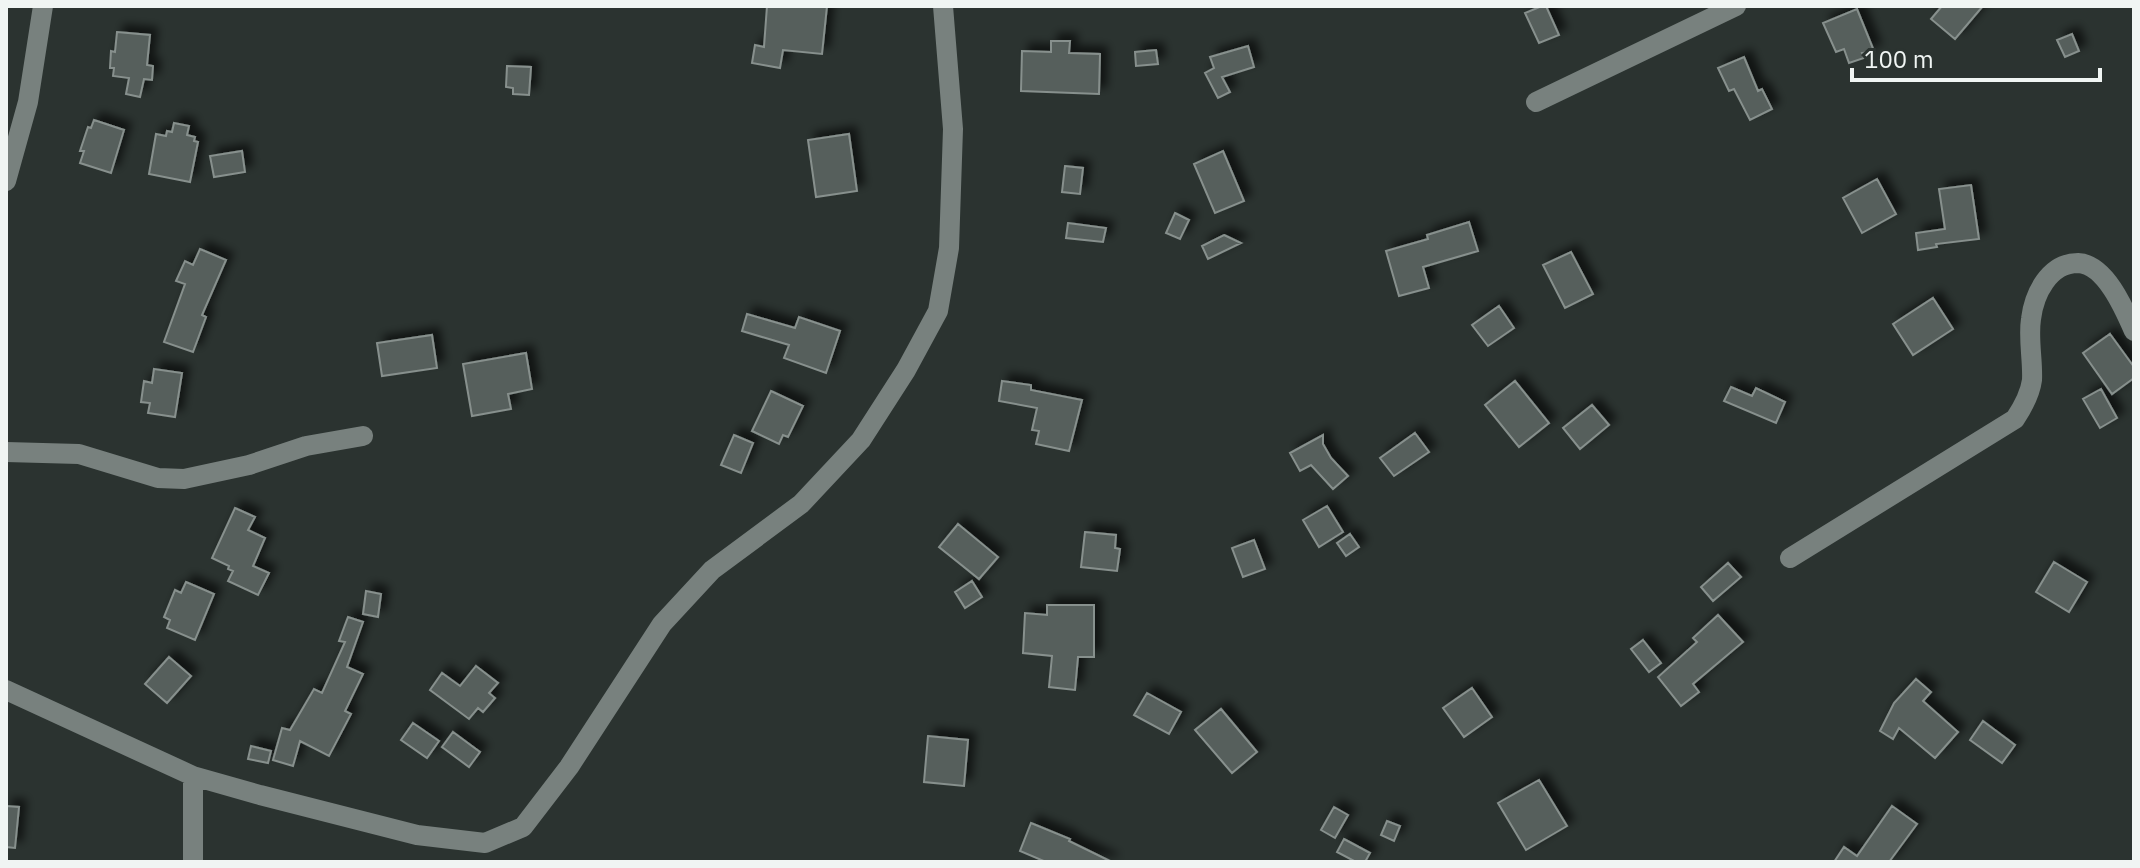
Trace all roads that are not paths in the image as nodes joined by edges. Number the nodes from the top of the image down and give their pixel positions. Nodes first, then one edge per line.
1 (43, 6) edge
2 (943, 6) edge
3 (1736, 6) edge
4 (1536, 102) dead end
5 (6, 181) edge
6 (2134, 331) edge
7 (363, 436) dead end
8 (6, 452) edge
9 (1790, 558) dead end
10 (6, 690) edge
11 (193, 776) junction
12 (193, 862) edge

1 - 5 street
2 - 11 street
3 - 4 street
6 - 9 street
7 - 8 street
10 - 11 street
11 - 12 street

